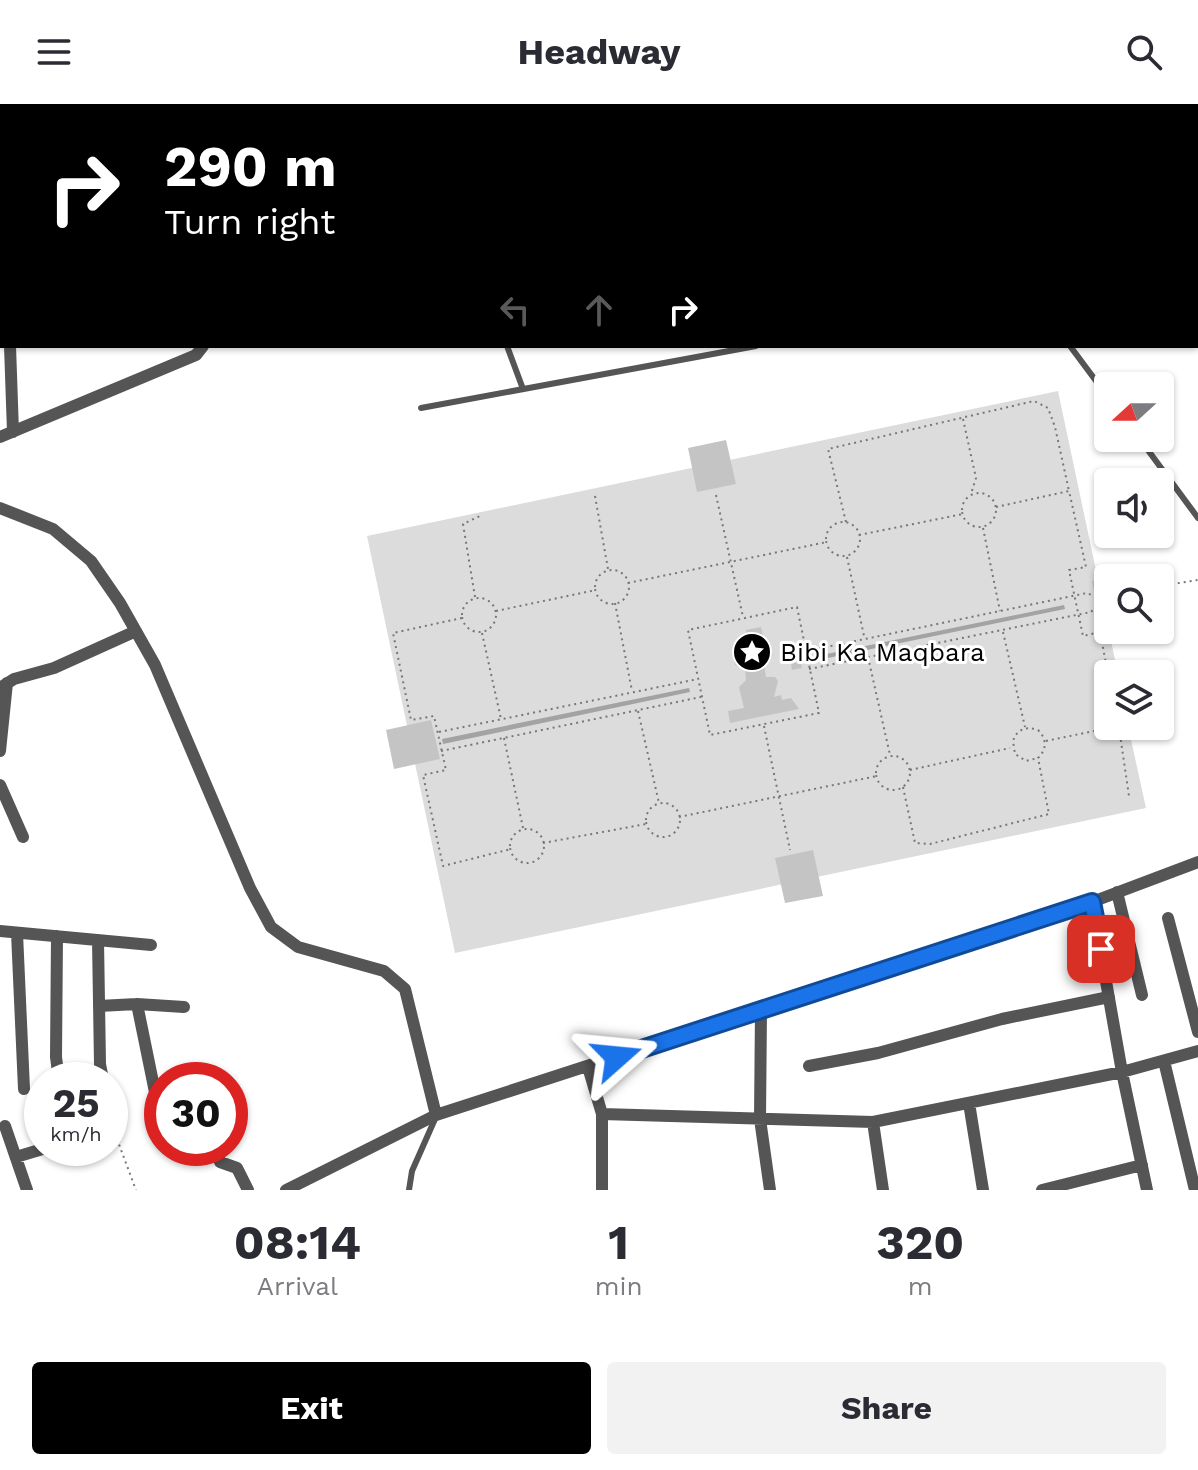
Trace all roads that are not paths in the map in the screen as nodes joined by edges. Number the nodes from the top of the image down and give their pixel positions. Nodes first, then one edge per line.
1 (10, 348) edge
2 (201, 348) edge
3 (508, 348) edge
4 (745, 348) edge
5 (1071, 348) edge
6 (1094, 378) edge
7 (523, 389) junction
8 (421, 408) dead end
9 (13, 432) junction
10 (0, 437) edge
11 (1149, 452) edge
12 (0, 508) edge
13 (1198, 518) edge
14 (136, 631) junction
15 (4, 686) edge
16 (0, 751) edge
17 (0, 785) edge
18 (23, 837) dead end
19 (1198, 862) edge
20 (1117, 892) junction
21 (1092, 902) junction
22 (1168, 918) dead end
23 (0, 931) edge
24 (17, 933) junction
25 (57, 936) junction
26 (98, 940) junction
27 (151, 945) dead end
28 (1142, 995) dead end
29 (1109, 997) junction
30 (137, 1004) junction
31 (99, 1006) junction
32 (184, 1007) dead end
33 (761, 1009) junction
34 (1198, 1032) edge
35 (1198, 1051) edge
36 (1164, 1061) junction
37 (57, 1062) edge
38 (100, 1062) edge
39 (149, 1062) edge
40 (809, 1066) dead end
41 (588, 1067) junction
42 (1122, 1072) junction
43 (24, 1089) dead end
44 (969, 1103) junction
45 (602, 1114) junction
46 (436, 1115) junction
47 (760, 1119) junction
48 (873, 1122) junction
49 (5, 1126) dead end
50 (24, 1155) edge
51 (16, 1157) junction
52 (1142, 1165) junction
53 (231, 1166) edge
54 (27, 1190) edge
55 (248, 1190) edge
56 (286, 1190) edge
57 (409, 1190) edge
58 (602, 1190) edge
59 (770, 1190) edge
60 (883, 1190) edge
61 (983, 1190) edge
62 (1042, 1190) edge
63 (1147, 1190) edge
64 (1195, 1190) edge

1 - 9 street
2 - 9 street
3 - 7 lane
4 - 7 lane
5 - 6 lane
7 - 8 lane
9 - 10 street
11 - 13 lane
12 - 14 street
14 - 15 street
14 - 46 street
15 - 16 street
17 - 18 street
19 - 20 street
20 - 21 street
20 - 28 street
21 - 29 street
21 - 33 street
22 - 34 street
23 - 24 street
24 - 25 street
24 - 43 street
25 - 26 street
25 - 37 street
26 - 27 street
26 - 31 street
29 - 40 street
29 - 42 street
30 - 31 street
30 - 32 street
30 - 39 street
31 - 38 street
33 - 41 street
33 - 47 street
35 - 36 street
36 - 42 street
36 - 64 street
41 - 45 street
41 - 46 street
42 - 44 street
42 - 52 street
44 - 48 street
44 - 61 street
45 - 47 street
45 - 58 street
46 - 56 street
46 - 57 lane
47 - 48 street
47 - 59 street
48 - 60 street
49 - 51 street
50 - 51 street
51 - 54 street
52 - 62 street
52 - 63 street
53 - 55 street

